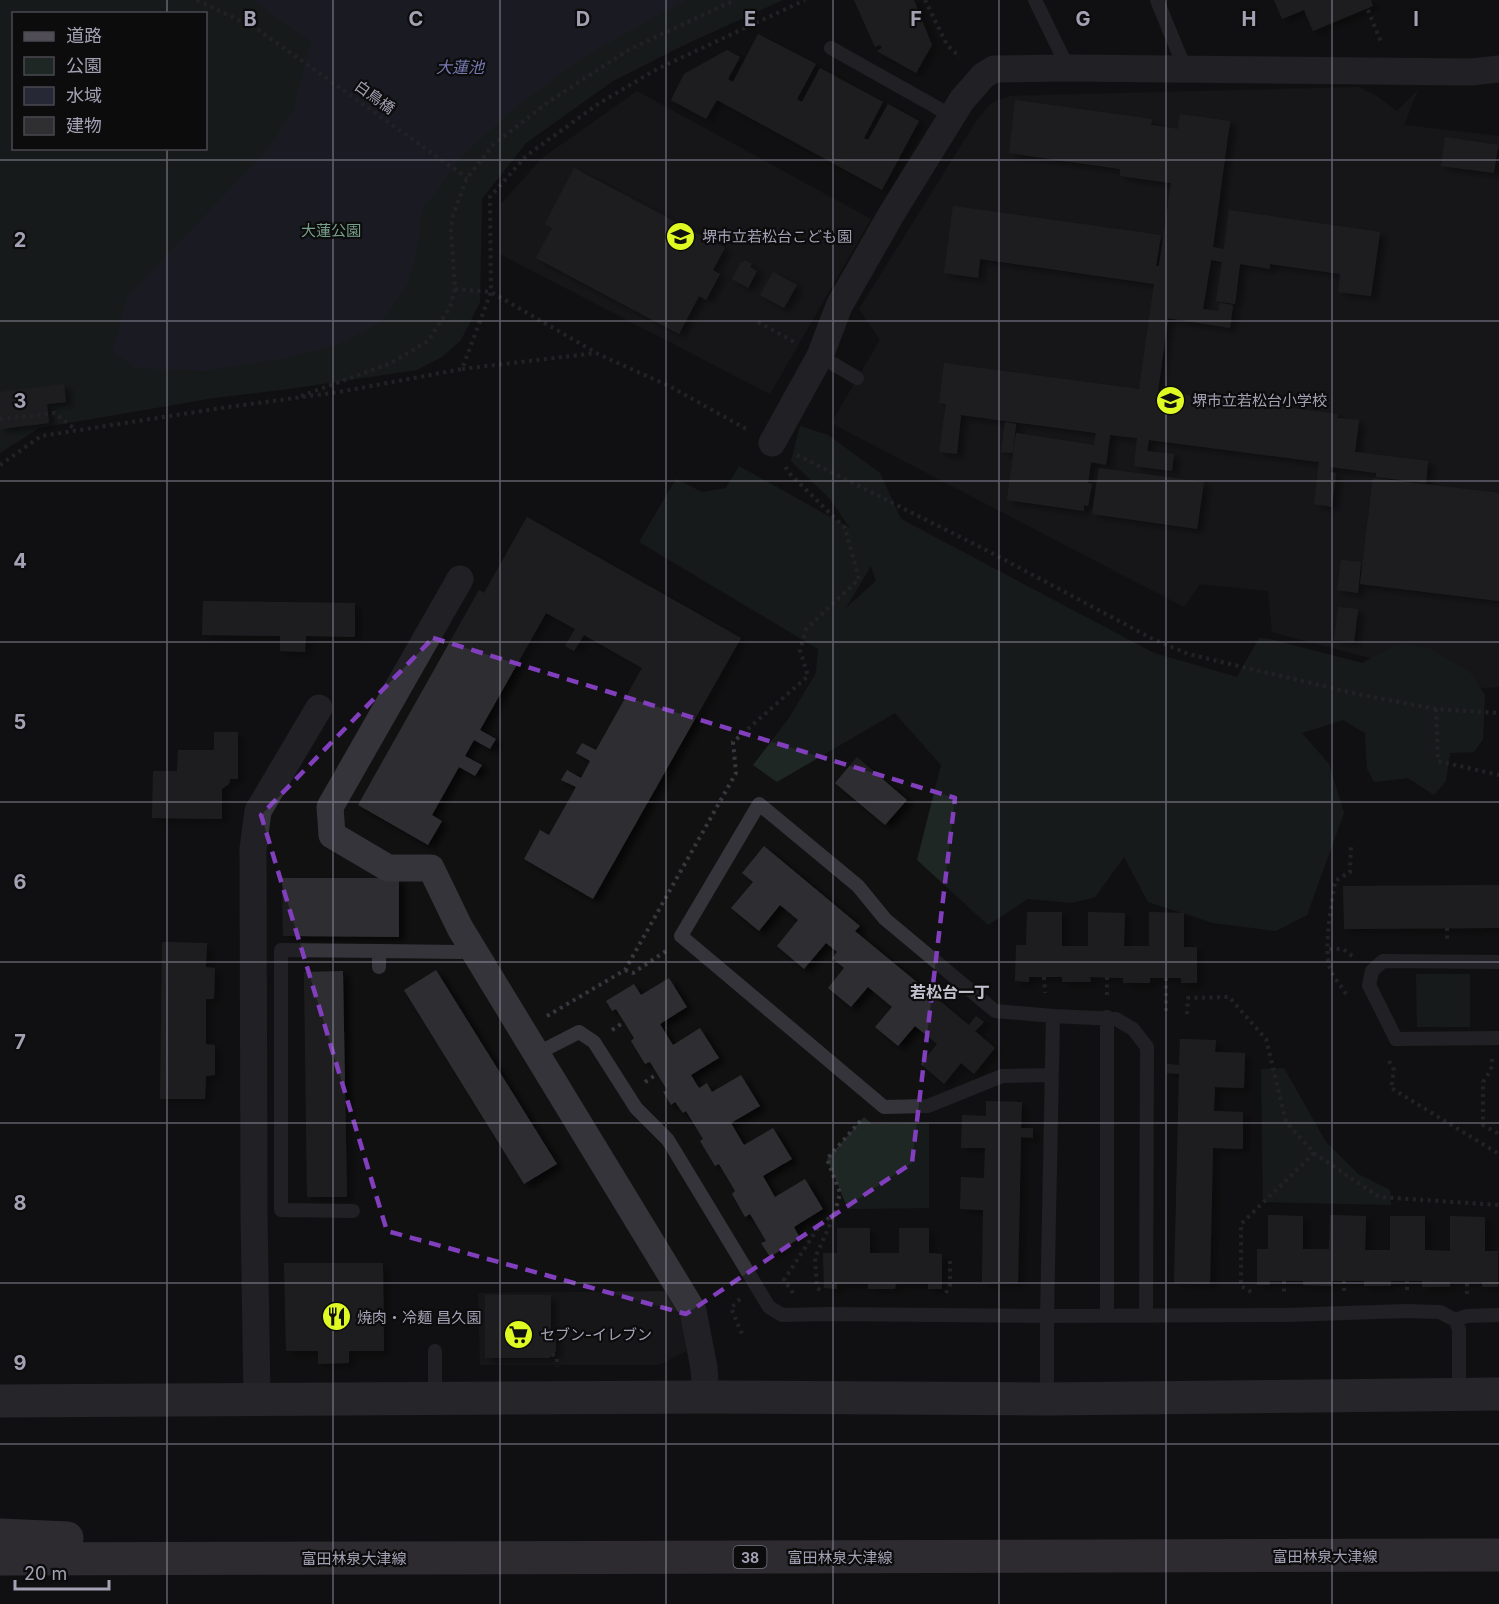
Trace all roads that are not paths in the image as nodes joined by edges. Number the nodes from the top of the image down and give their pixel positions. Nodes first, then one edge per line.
1 (1035, 0) edge
2 (1157, 0) edge
3 (831, 48) dead end
4 (1068, 68) junction
5 (1499, 69) edge
6 (1186, 71) junction
7 (952, 116) junction
8 (820, 356) junction
9 (856, 378) dead end
10 (772, 443) road end
11 (460, 579) dead end
12 (319, 708) dead end
13 (472, 948) junction
14 (379, 951) junction
15 (1499, 962) edge
16 (379, 967) dead end
17 (1053, 1016) junction
18 (1107, 1017) junction
19 (1496, 1038) edge
20 (536, 1054) junction
21 (1050, 1075) junction
22 (353, 1211) dead end
23 (1499, 1315) edge
24 (1047, 1316) junction
25 (1107, 1316) junction
26 (1146, 1316) junction
27 (1455, 1320) junction
28 (435, 1351) dead end
29 (1459, 1394) junction
30 (1499, 1394) edge
31 (706, 1397) junction
32 (435, 1399) junction
33 (1047, 1399) junction
34 (257, 1400) junction
35 (0, 1401) edge
36 (0, 1535) edge
37 (1499, 1555) edge
38 (347, 1558) junction
39 (0, 1559) edge

1 - 4 lane
2 - 6 lane
3 - 7 lane
4 - 6 street
4 - 7 street
5 - 6 street
7 - 8 street
8 - 9 lane
8 - 10 street
11 - 13 street
12 - 34 street
13 - 14 lane
13 - 20 street
14 - 16 lane
14 - 22 lane
15 - 19 lane
17 - 18 lane
17 - 21 lane
17 - 21 lane
18 - 25 lane
18 - 26 lane
20 - 24 lane
20 - 31 street
21 - 24 lane
23 - 27 lane
24 - 25 lane
24 - 33 lane
25 - 26 lane
26 - 27 lane
27 - 29 lane
28 - 32 lane
29 - 30 street
29 - 33 street
31 - 32 street
31 - 33 street
32 - 34 street
34 - 35 street
36 - 38 main road
37 - 38 main road, 富田林泉大津線 / 38
38 - 39 main road, 富田林泉大津線 / 38

